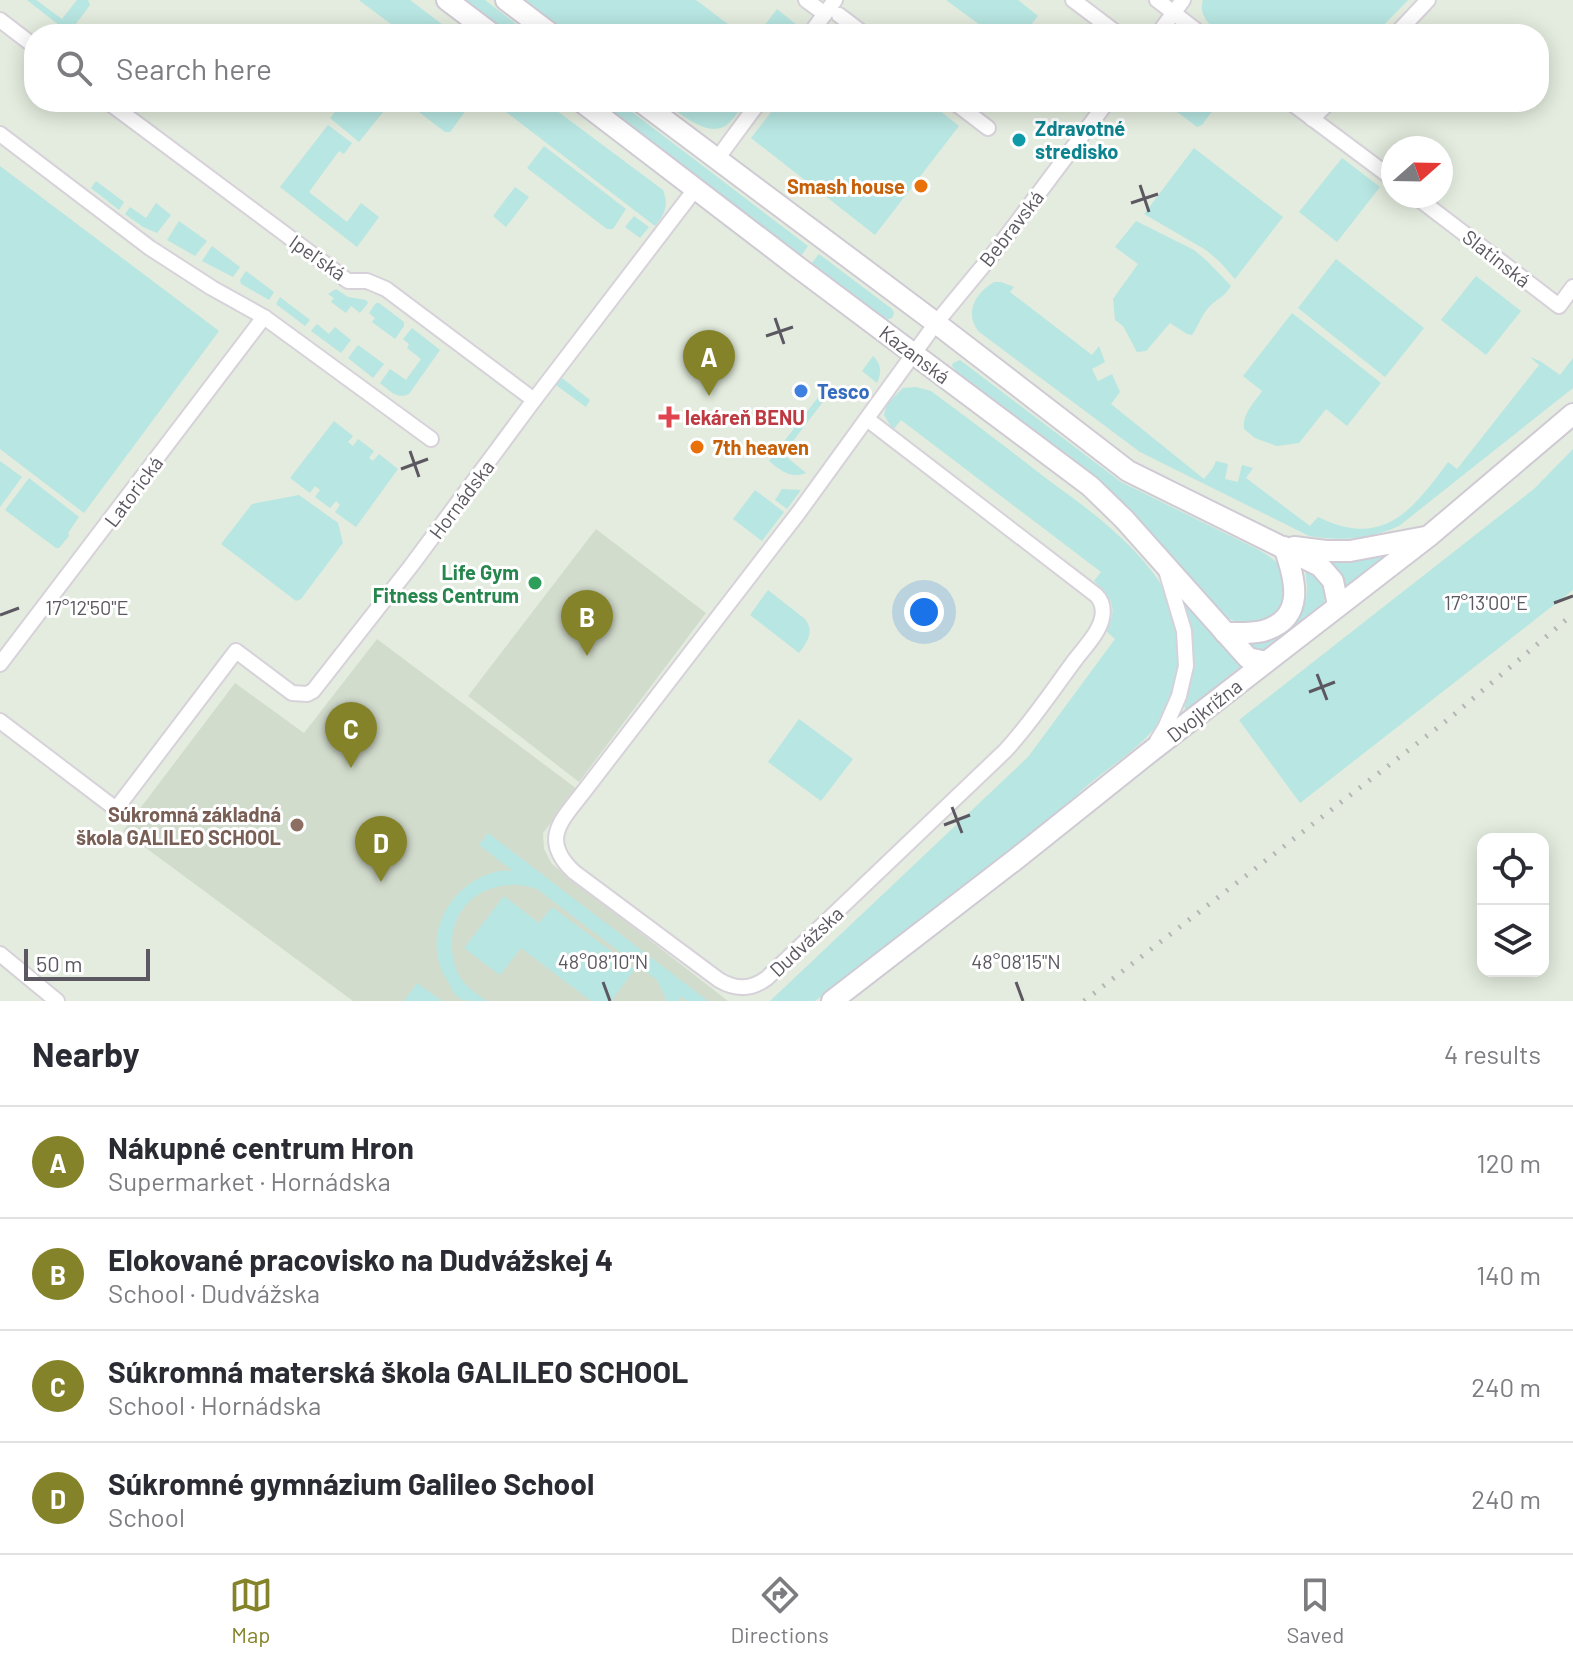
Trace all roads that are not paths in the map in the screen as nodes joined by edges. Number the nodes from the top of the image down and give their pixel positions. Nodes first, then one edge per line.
1 (447, 0) edge
2 (506, 0) edge
3 (806, 0) edge
4 (1073, 0) edge
5 (1157, 0) edge
6 (1183, 0) edge
7 (1428, 0) edge
8 (833, 10) edge
9 (1173, 13) junction
10 (0, 20) edge
11 (479, 24) edge
12 (538, 24) edge
13 (851, 24) edge
14 (1105, 24) edge
15 (1165, 24) edge
16 (1188, 24) edge
17 (1405, 24) edge
18 (24, 38) edge
19 (121, 112) edge
20 (595, 112) edge
21 (654, 112) edge
22 (752, 112) edge
23 (967, 112) edge
24 (1100, 112) edge
25 (1303, 112) edge
26 (1319, 112) edge
27 (1312, 119) junction
28 (988, 128) dead end
29 (0, 134) edge
30 (717, 159) junction
31 (1381, 170) edge
32 (696, 188) junction
33 (1431, 208) edge
34 (1573, 287) edge
35 (1559, 306) junction
36 (264, 317) junction
37 (1573, 317) edge
38 (936, 323) junction
39 (914, 353) junction
40 (534, 400) junction
41 (1573, 414) edge
42 (867, 419) junction
43 (431, 439) dead end
44 (1429, 536) junction
45 (1284, 547) junction
46 (1164, 563) junction
47 (1338, 605) junction
48 (1225, 633) junction
49 (1266, 662) junction
50 (0, 664) edge
51 (0, 721) edge
52 (1150, 752) junction
53 (0, 954) edge
54 (57, 1001) edge
55 (832, 1001) edge

1 - 11 main road
2 - 12 main road
3 - 8 street
4 - 14 street
5 - 9 street
6 - 9 street
7 - 17 street
8 - 13 street
9 - 15 street
9 - 16 street
10 - 18 street
19 - 40 street, Ipeľská
20 - 32 main road, Kazanská
21 - 30 main road, Kazanská
22 - 30 street
23 - 28 street
24 - 38 street, Bebravská
25 - 27 street
26 - 27 street
27 - 31 street
29 - 36 street
30 - 38 main road, Kazanská
32 - 39 main road, Kazanská
32 - 40 street, Hornádska
33 - 35 street, Slatinská
34 - 35 street
35 - 37 street, Slatinská
36 - 43 street
36 - 50 street, Latorická
38 - 39 street, Bebravská
38 - 45 main road, Kazanská
39 - 42 street, Dudvážska
39 - 46 main road, Kazanská
40 - 51 street, Hornádska
41 - 44 main road, Dvojkrížna
42 - 42 street, Dudvážska
44 - 45 main road
44 - 47 main road, Dvojkrížna
45 - 47 main road, Kazanská
45 - 48 main road
46 - 48 main road, Kazanská
46 - 52 street
47 - 49 main road, Dvojkrížna
48 - 49 main road, Kazanská
49 - 52 main road, Dvojkrížna
52 - 55 main road, Dvojkrížna
53 - 54 street

